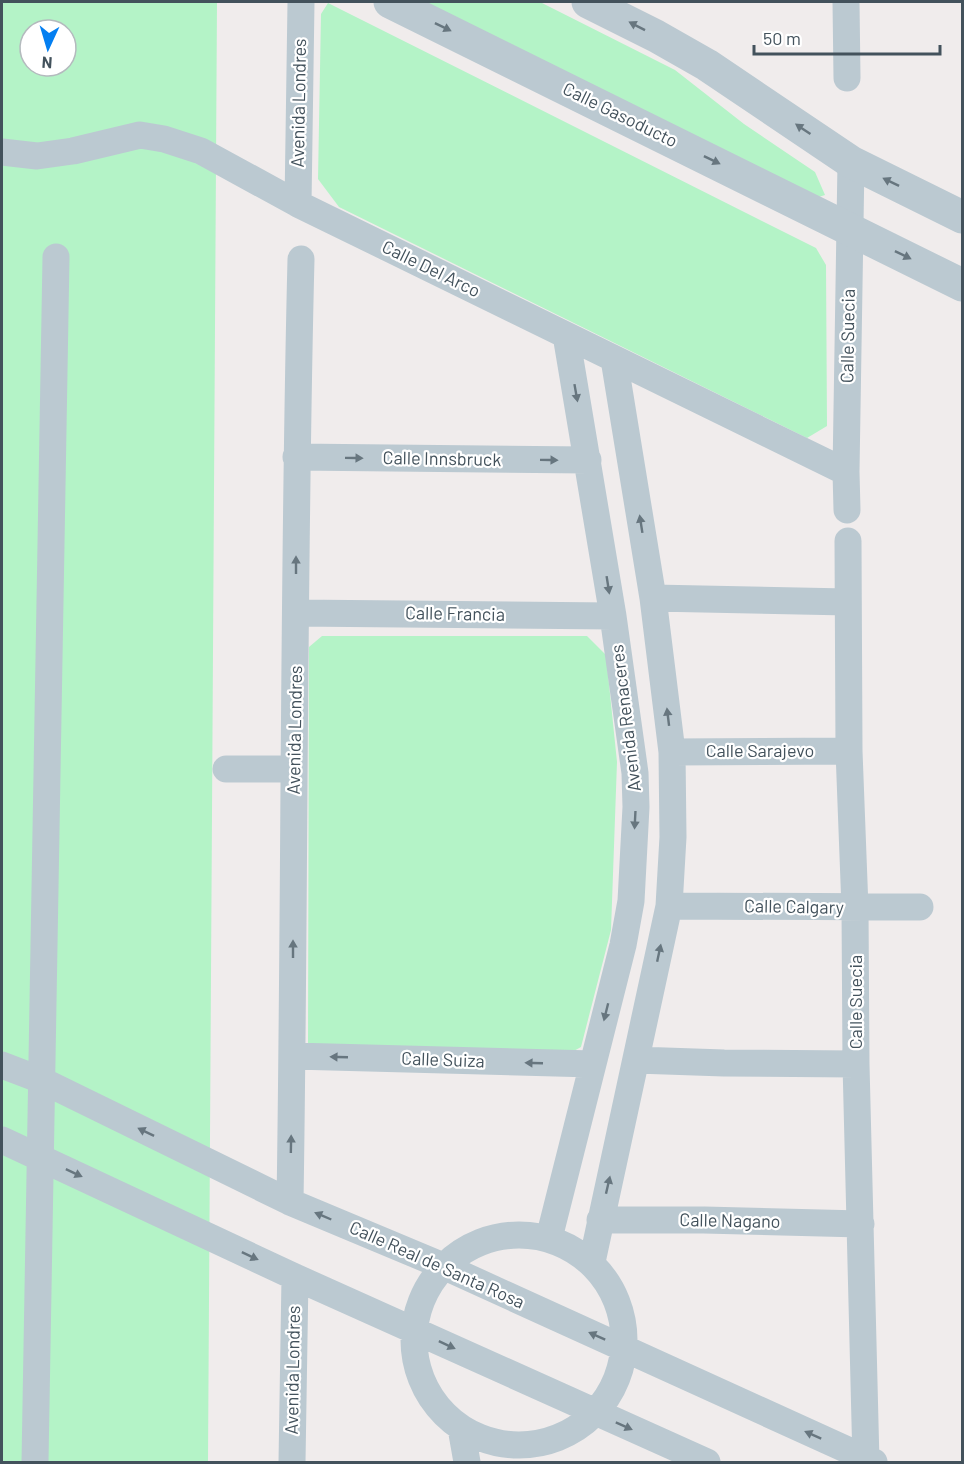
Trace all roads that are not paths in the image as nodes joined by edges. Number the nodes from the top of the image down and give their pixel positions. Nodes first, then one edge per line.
1 (300, 2) edge
2 (390, 2) edge
3 (846, 2) edge
4 (596, 3) edge
5 (847, 78) dead end
6 (2, 152) edge
7 (851, 162) junction
8 (298, 204) junction
9 (963, 217) edge
10 (850, 229) junction
11 (56, 257) dead end
12 (301, 259) dead end
13 (963, 285) edge
14 (566, 335) junction
15 (614, 359) junction
16 (296, 457) junction
17 (588, 460) junction
18 (846, 472) junction
19 (847, 510) dead end
20 (849, 542) dead end
21 (653, 598) junction
22 (848, 602) junction
23 (296, 613) junction
24 (613, 616) junction
25 (849, 751) junction
26 (672, 752) junction
27 (226, 769) dead end
28 (294, 769) junction
29 (669, 906) junction
30 (920, 907) dead end
31 (855, 908) junction
32 (292, 1056) junction
33 (636, 1059) junction
34 (593, 1064) junction
35 (856, 1064) junction
36 (2, 1065) edge
37 (41, 1080) junction
38 (2, 1140) edge
39 (40, 1157) junction
40 (291, 1202) junction
41 (600, 1221) junction
42 (861, 1224) junction
43 (549, 1238) junction
44 (592, 1262) junction
45 (443, 1266) junction
46 (295, 1277) junction
47 (414, 1329) junction
48 (625, 1349) junction
49 (596, 1413) junction
50 (461, 1428) junction
51 (508, 1454) edge
52 (869, 1461) edge
53 (35, 1462) edge
54 (292, 1462) edge
55 (467, 1462) edge
56 (707, 1462) edge

1 - 8 street, Avenida Londres
2 -> 10 street, Calle Gasoducto
3 - 5 street
7 -> 4 street
6 - 8 street, Calle Del Arco
9 -> 7 street
7 - 10 street, Calle Suecia
8 - 14 street, Calle Del Arco
10 -> 13 street, Calle Gasoducto
10 - 18 street, Calle Suecia
11 - 37 street
12 - 16 street, Avenida Londres
14 - 15 street, Calle Del Arco
14 -> 17 street, Avenida Renaceres
15 - 18 street, Calle Del Arco
21 -> 15 street, Avenida Renaceres
16 -> 17 street, Calle Innsbruck
23 -> 16 street, Avenida Londres
17 -> 24 street, Avenida Renaceres
18 - 19 street, Calle Suecia
20 - 22 street, Calle Suecia
21 - 22 street
26 -> 21 street, Avenida Renaceres
22 - 25 street, Calle Suecia
23 - 24 street, Calle Francia
23 - 28 street, Avenida Londres
24 -> 34 street, Avenida Renaceres
25 - 26 street, Calle Sarajevo
25 - 31 street, Calle Suecia
26 - 29 street, Avenida Renaceres
27 - 28 street
32 -> 28 street, Avenida Londres
29 - 31 street, Calle Calgary
33 -> 29 street, Avenida Renaceres
30 - 31 street, Calle Calgary
31 - 35 street, Calle Suecia
34 -> 32 street, Calle Suiza
40 -> 32 street, Avenida Londres
33 - 35 street
41 -> 33 street, Avenida Renaceres
34 - 43 street, Avenida Renaceres
35 - 42 street, Calle Suecia
36 - 37 street, Calle Real de Santa Rosa
37 - 39 street
40 -> 37 street, Calle Real de Santa Rosa
38 - 39 street
39 -> 46 street
39 - 53 street
45 -> 40 street, Calle Real de Santa Rosa
41 - 42 street, Calle Nagano
41 - 44 street, Avenida Renaceres
42 - 52 street, Calle Suecia
43 - 44 street
43 - 45 street
44 - 48 street
45 - 47 street
48 -> 45 street, Calle Real de Santa Rosa
46 - 47 street
46 - 54 street, Avenida Londres
47 -> 49 street
47 - 50 street
48 - 49 street
52 -> 48 street, Calle Real de Santa Rosa
49 - 51 street
49 -> 56 street
50 - 51 street
50 - 55 street

